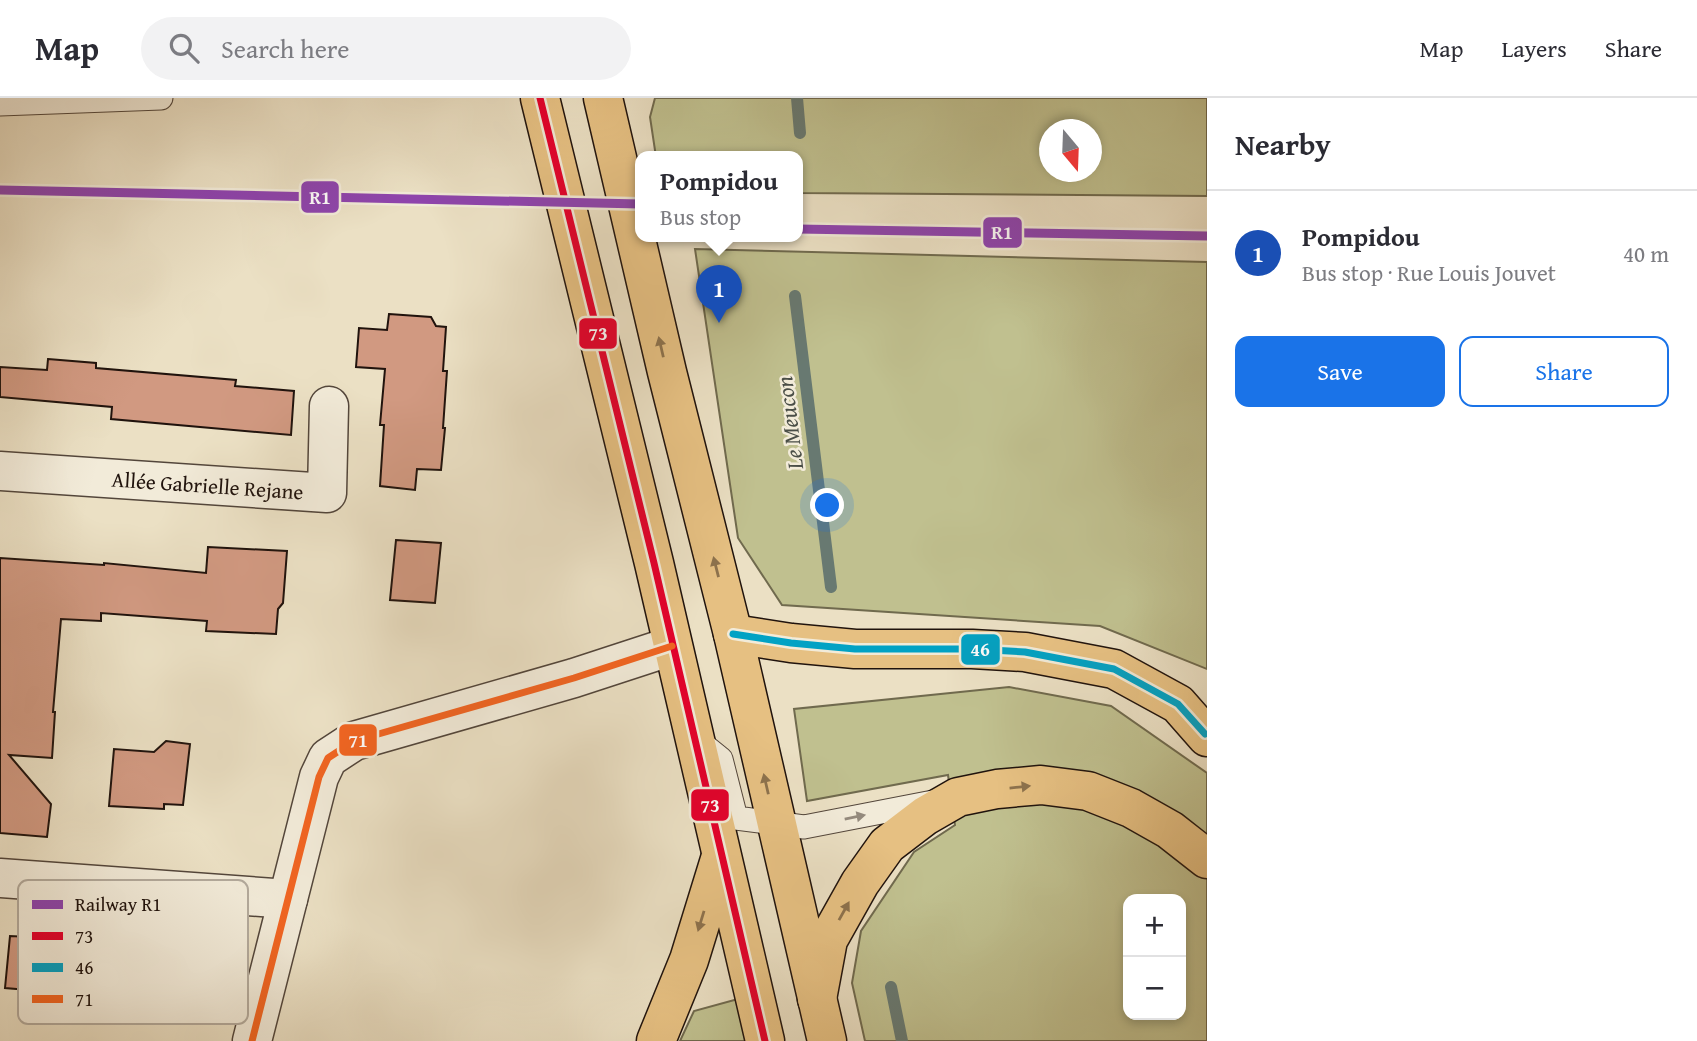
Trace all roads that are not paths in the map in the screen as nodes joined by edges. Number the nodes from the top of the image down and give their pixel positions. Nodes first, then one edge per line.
1 (161, 98) edge
2 (540, 98) edge
3 (603, 98) edge
4 (0, 104) edge
5 (635, 235) edge
6 (637, 242) edge
7 (329, 406) dead end
8 (0, 471) edge
9 (733, 634) junction
10 (673, 646) junction
11 (1207, 737) edge
12 (695, 738) junction
13 (958, 797) junction
14 (775, 822) junction
15 (721, 856) junction
16 (1207, 859) edge
17 (0, 878) edge
18 (26, 880) edge
19 (248, 897) edge
20 (288, 900) junction
21 (817, 999) junction
22 (252, 1041) edge
23 (656, 1041) edge
24 (765, 1041) edge
25 (827, 1041) edge

1 - 4 lane
2 - 10 main road
5 -> 3 main road
9 -> 6 main road
7 - 8 street, Allée Gabrielle Rejane
9 - 11 main road
14 -> 9 main road
10 - 12 main road
10 - 20 street
12 - 14 lane
12 - 15 main road
14 -> 13 lane
13 -> 16 main road
21 -> 13 main road
14 - 21 main road
15 -> 23 main road
15 - 24 main road
17 - 18 street
19 - 20 street
20 - 22 street
21 - 25 main road

